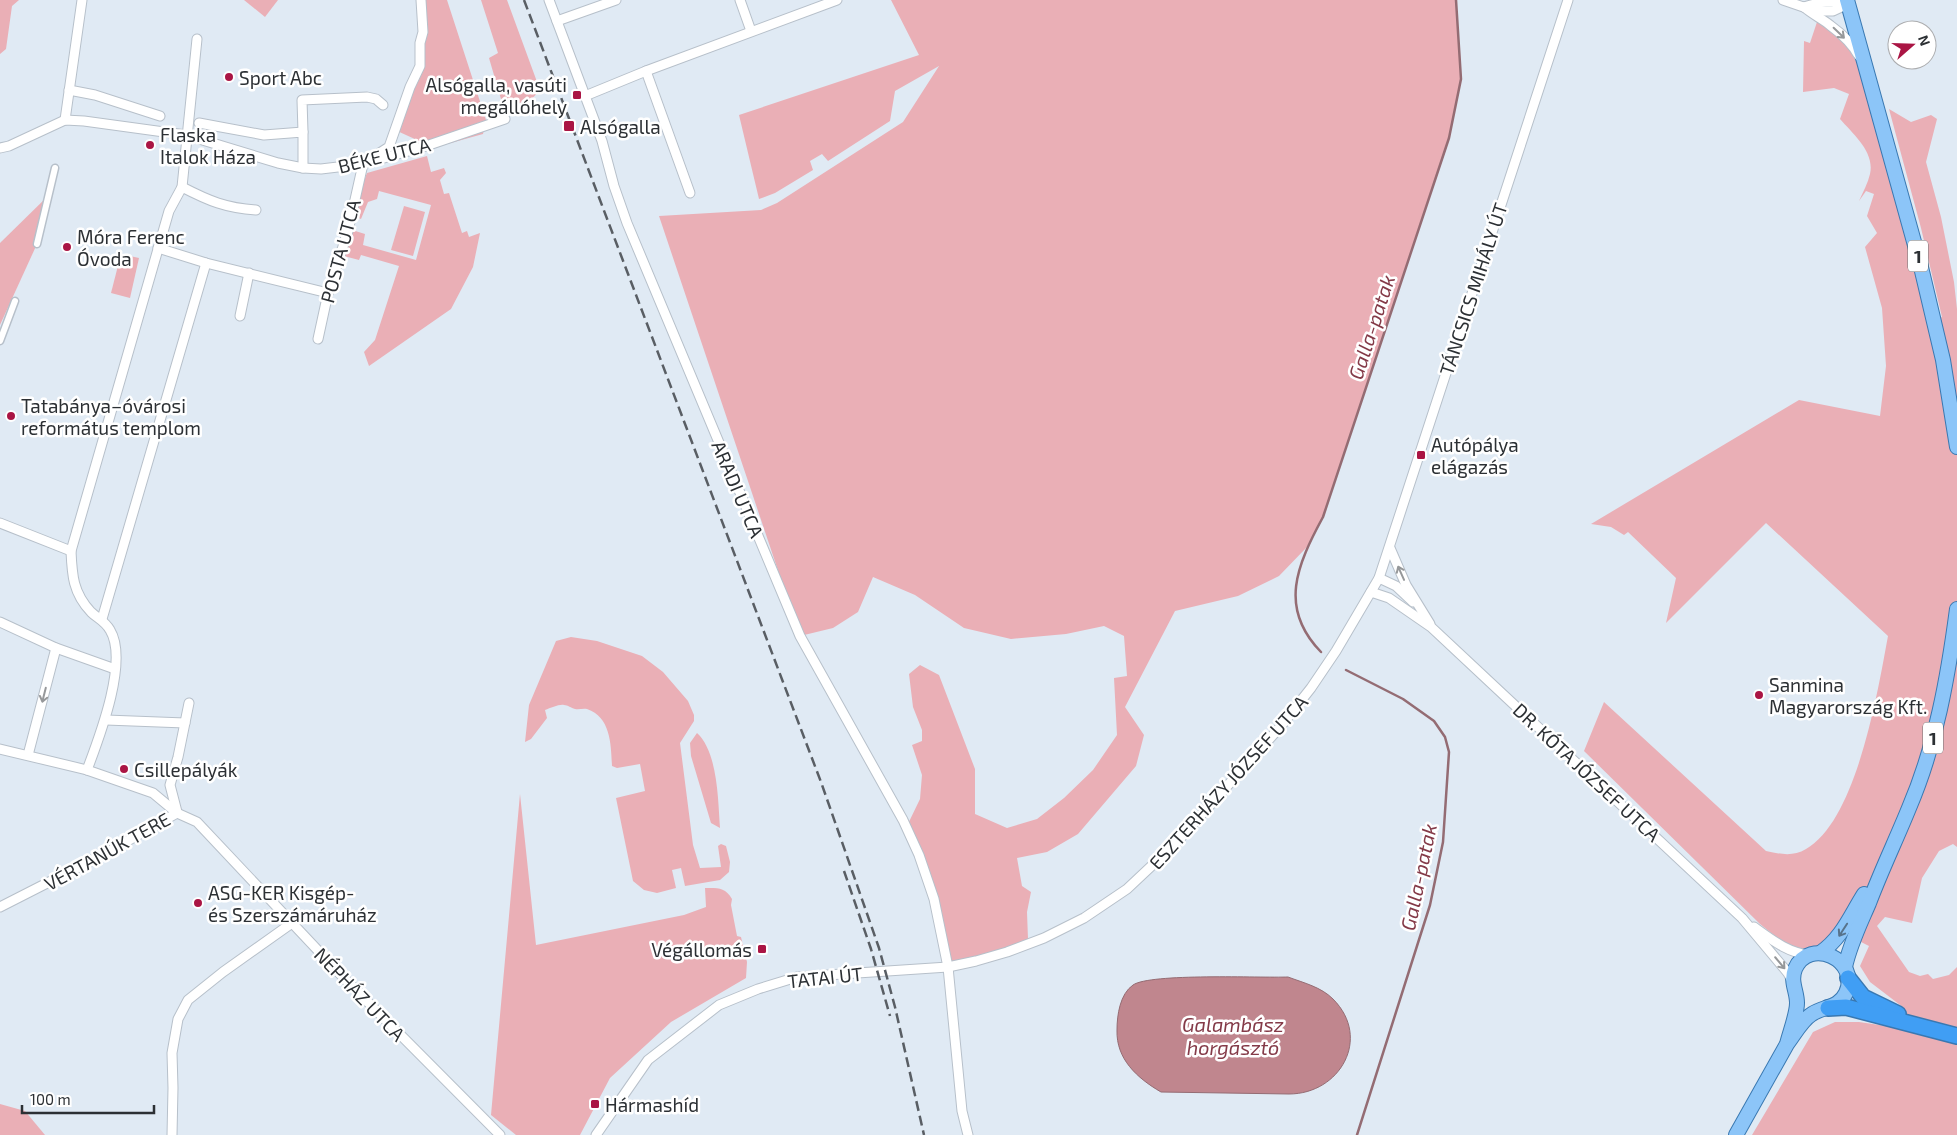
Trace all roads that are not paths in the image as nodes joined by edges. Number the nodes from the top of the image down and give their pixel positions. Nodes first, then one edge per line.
1 (82, 0) edge
2 (422, 0) edge
3 (549, 0) edge
4 (616, 0) edge
5 (740, 0) edge
6 (837, 0) edge
7 (1568, 0) edge
8 (1783, 0) edge
9 (1816, 0) edge
10 (1847, 2) edge
11 (1804, 8) junction
12 (557, 21) junction
13 (751, 31) junction
14 (197, 39) dead end
15 (1865, 67) junction
16 (646, 71) junction
17 (69, 90) junction
18 (585, 96) junction
19 (383, 105) dead end
20 (160, 116) dead end
21 (505, 119) dead end
22 (65, 120) junction
23 (199, 123) dead end
24 (303, 132) junction
25 (186, 135) junction
26 (0, 148) edge
27 (363, 164) junction
28 (55, 168) dead end
29 (303, 168) junction
30 (182, 187) junction
31 (690, 193) dead end
32 (256, 210) dead end
33 (37, 244) dead end
34 (158, 248) junction
35 (206, 263) junction
36 (249, 272) junction
37 (328, 293) junction
38 (15, 301) dead end
39 (240, 316) dead end
40 (318, 339) dead end
41 (0, 341) edge
42 (1957, 447) edge
43 (0, 523) edge
44 (1390, 548) junction
45 (71, 552) junction
46 (1379, 578) junction
47 (1371, 592) junction
48 (1420, 609) junction
49 (1957, 609) edge
50 (102, 619) junction
51 (0, 622) edge
52 (1432, 627) junction
53 (56, 648) junction
54 (116, 669) junction
55 (189, 703) dead end
56 (106, 720) junction
57 (185, 724) junction
58 (0, 749) edge
59 (28, 755) junction
60 (87, 770) junction
61 (177, 813) junction
62 (1886, 859) junction
63 (0, 907) edge
64 (1742, 918) junction
65 (292, 923) junction
66 (1815, 954) junction
67 (948, 967) junction
68 (1847, 972) junction
69 (1794, 989) junction
70 (1828, 1008) junction
71 (1917, 1025) junction
72 (1957, 1036) edge
73 (1787, 1044) junction
74 (172, 1135) edge
75 (500, 1135) edge
76 (596, 1135) edge
77 (968, 1135) edge
78 (1736, 1135) edge

1 - 17 street
2 - 27 street
3 - 12 street, ARADI UTCA
4 - 12 street
5 - 13 street
6 - 13 street
7 - 44 street, TÁNCSICS MIHÁLY ÚT
8 - 11 street
9 - 11 street
10 - 11 street
10 - 15 main road, 1
11 -> 15 street
12 - 18 street, ARADI UTCA
13 - 16 street
14 - 25 street
15 - 42 main road, 1
16 - 18 street
16 - 31 street
17 - 20 street
17 - 22 street
18 - 67 street, ARADI UTCA
19 - 24 street
21 - 27 street, BÉKE UTCA
22 - 25 street, BÉKE UTCA
22 - 26 street
23 - 24 street
24 - 29 street
25 - 29 street, BÉKE UTCA
25 - 30 street
27 - 29 street, BÉKE UTCA
27 - 37 street, POSTA UTCA
28 - 33 street
30 - 32 street
30 - 34 street
34 - 35 street
34 - 45 street
35 - 36 street
35 - 50 street
36 - 37 street
36 - 39 street
37 - 40 street, POSTA UTCA
38 - 41 street
43 - 45 street
44 - 46 street, TÁNCSICS MIHÁLY ÚT
48 -> 44 street, DR. KÓTA JÓZSEF UTCA
45 - 50 street
46 - 47 street, ESZTERHÁZY JÓZSEF UTCA
46 - 48 street, DR. KÓTA JÓZSEF UTCA
47 - 52 street, DR. KÓTA JÓZSEF UTCA
47 - 67 street, ESZTERHÁZY JÓZSEF UTCA
48 - 52 street, DR. KÓTA JÓZSEF UTCA
49 - 62 main road, 1
50 - 54 street
51 - 53 street
52 - 64 street, DR. KÓTA JÓZSEF UTCA
53 - 54 street
53 -> 59 street
54 - 56 street
55 - 57 street
56 - 57 street
56 - 60 street
57 - 61 street
58 - 59 street, VÉRTANÚK TERE
59 - 60 street, VÉRTANÚK TERE
60 - 61 street, VÉRTANÚK TERE
61 - 63 street, VÉRTANÚK TERE
61 - 65 street, NÉPHÁZ UTCA
62 -> 66 main road, 1
62 - 68 main road, 1
64 - 66 street
64 -> 69 street
65 - 74 street
65 - 75 street, NÉPHÁZ UTCA
66 - 68 main road
66 - 69 main road, 1
67 - 76 street, TATAI ÚT
67 - 77 street
68 - 70 main road, 1
68 - 71 highway
69 - 70 main road
69 - 73 main road, 1
70 - 71 highway
70 - 73 main road, 1
71 - 72 highway
73 - 78 main road, 1

